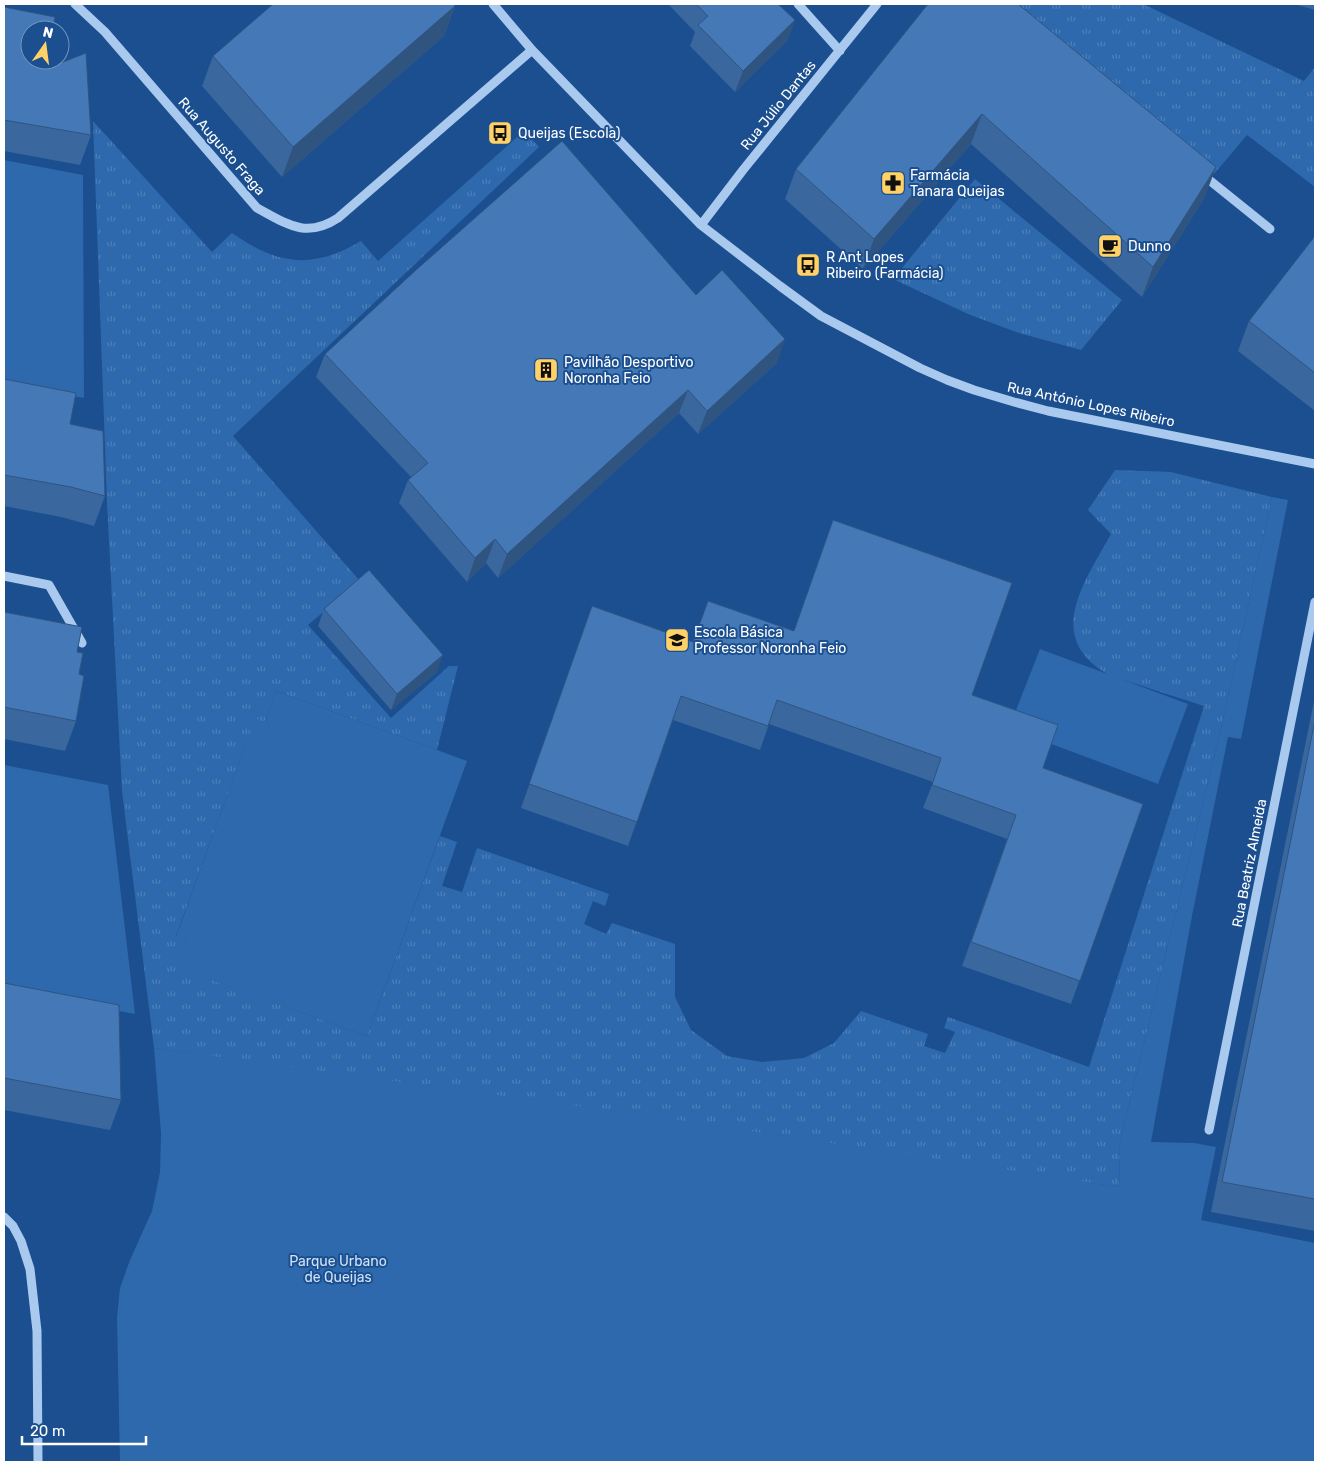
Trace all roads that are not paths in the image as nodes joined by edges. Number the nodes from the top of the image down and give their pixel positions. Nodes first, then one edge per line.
1 (74, 4) edge
2 (493, 4) edge
3 (798, 4) edge
4 (877, 4) edge
5 (532, 50) junction
6 (840, 51) junction
7 (1192, 166) edge
8 (701, 224) junction
9 (1270, 229) dead end
10 (1315, 464) edge
11 (4, 576) edge
12 (1315, 602) edge
13 (82, 643) edge
14 (1209, 1130) dead end
15 (4, 1217) edge
16 (38, 1462) edge

1 - 5 street, Rua Augusto Fraga
2 - 5 street, Rua António Lopes Ribeiro
3 - 6 street
4 - 6 street, Rua Júlio Dantas
5 - 8 street, Rua António Lopes Ribeiro
6 - 8 street, Rua Júlio Dantas
7 - 9 street
8 - 10 street, Rua António Lopes Ribeiro
11 - 13 street
12 - 14 street, Rua Beatriz Almeida
15 - 16 street

